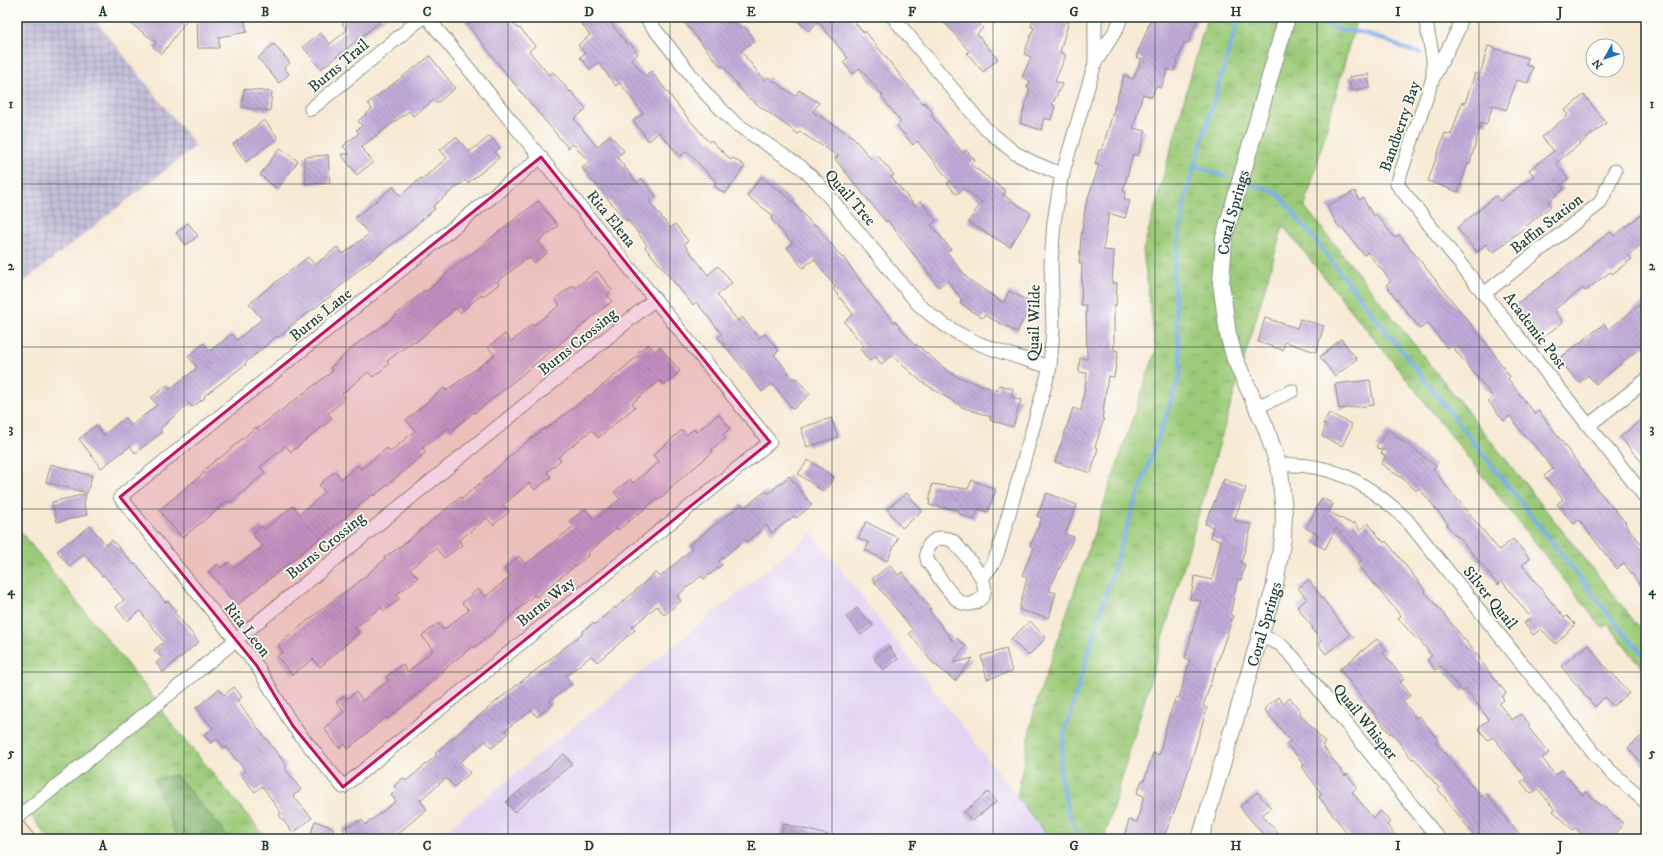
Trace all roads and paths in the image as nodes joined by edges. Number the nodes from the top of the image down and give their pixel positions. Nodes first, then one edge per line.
1 (423, 17) edge
2 (427, 17) edge
3 (645, 17) edge
4 (893, 17) edge
5 (1096, 17) edge
6 (1121, 17) edge
7 (1287, 17) edge
8 (1425, 17) edge
9 (1460, 17) edge
10 (1095, 63) junction
11 (1433, 78) junction
12 (311, 110) dead end
13 (541, 157) junction
14 (1615, 171) dead end
15 (1063, 175) junction
16 (1397, 184) joint
17 (1485, 293) junction
18 (655, 299) junction
19 (1050, 367) junction
20 (1646, 380) edge
21 (1292, 391) dead end
22 (1257, 407) junction
23 (1589, 425) junction
24 (770, 442) joint
25 (1278, 465) junction
26 (120, 497) joint
27 (1646, 498) edge
28 (982, 578) junction
29 (1259, 635) junction
30 (236, 640) junction
31 (343, 786) joint
32 (1646, 802) edge
33 (17, 818) edge
34 (17, 829) edge
35 (25, 839) edge
36 (1200, 839) edge
37 (1439, 839) edge

1 - 12 street, Burns Trail
2 - 13 street, Rita Elena
3 - 19 street, Quail Tree
4 - 15 street
5 - 10 street, Quail Wilde
6 - 10 street, Quail Wilde
7 - 22 street, Coral Springs
8 - 11 street, Bandberry Bay
9 - 11 street, Bandberry Bay
10 - 15 street, Quail Wilde
11 - 16 street, Bandberry Bay
13 - 18 street, Rita Elena
13 - 26 street, Burns Lane
14 - 17 street, Baffin Station
15 - 19 street, Quail Wilde
16 - 17 street, Academic Post
17 - 23 street, Academic Post
18 - 24 street, Rita Elena
18 - 30 street, Burns Crossing
19 - 28 street, Quail Wilde
20 - 23 street
21 - 22 street
22 - 25 street, Coral Springs
23 - 27 street, Academic Post
24 - 31 street, Burns Way
25 - 29 street, Coral Springs
25 - 32 street, Silver Quail
26 - 30 street, Rita Leon
28 - 28 street
29 - 36 street, Coral Springs
29 - 37 street, Quail Whisper
30 - 31 street, Rita Leon
30 - 33 street, Burns Crossing
34 - 35 main road

